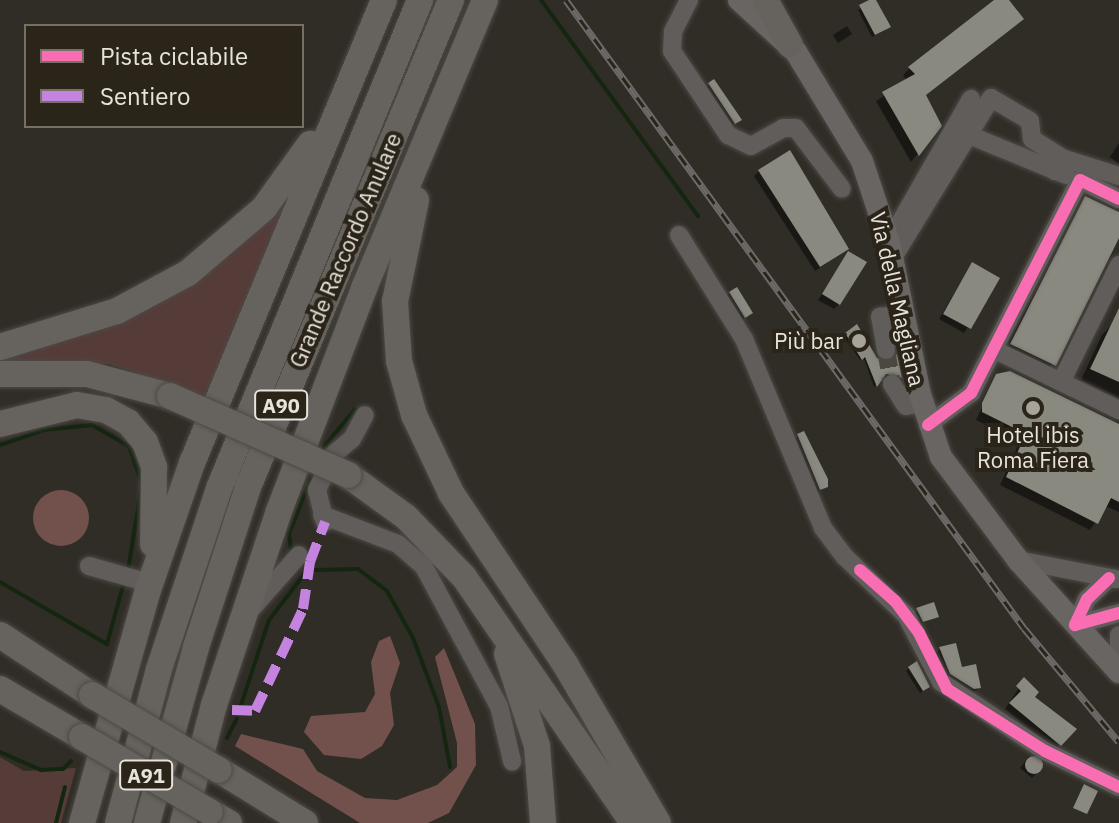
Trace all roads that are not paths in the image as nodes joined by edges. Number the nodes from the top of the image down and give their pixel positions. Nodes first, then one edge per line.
1 (382, 0) edge
2 (420, 0) edge
3 (451, 0) edge
4 (485, 0) edge
5 (689, 0) edge
6 (739, 0) edge
7 (765, 0) edge
8 (790, 45) junction
9 (454, 72) junction
10 (971, 99) dead end
11 (969, 135) junction
12 (1058, 164) junction
13 (1119, 176) edge
14 (1080, 180) junction
15 (842, 189) dead end
16 (1119, 199) edge
17 (679, 235) dead end
18 (890, 251) junction
19 (1119, 265) edge
20 (1112, 295) edge
21 (884, 319) junction
22 (0, 347) edge
23 (886, 350) tunnel mouth
24 (995, 350) junction
25 (0, 374) edge
26 (1061, 382) junction
27 (892, 384) tunnel mouth
28 (922, 403) junction
29 (1119, 410) edge
30 (365, 415) dead end
31 (0, 424) edge
32 (928, 425) junction
33 (335, 468) junction
34 (299, 555) dead end
35 (1018, 560) junction
36 (89, 566) dead end
37 (464, 577) junction
38 (1114, 578) edge
39 (137, 581) junction
40 (1087, 599) junction
41 (1112, 616) edge
42 (241, 623) junction
43 (1075, 625) junction
44 (0, 635) edge
45 (1119, 635) edge
46 (0, 642) edge
47 (1119, 661) edge
48 (1119, 672) edge
49 (0, 689) edge
50 (92, 695) junction
51 (0, 702) edge
52 (82, 737) junction
53 (512, 761) dead end
54 (1119, 787) edge
55 (220, 818) edge
56 (82, 820) edge
57 (118, 823) edge
58 (147, 823) edge
59 (183, 823) edge
60 (305, 823) edge
61 (543, 823) edge
62 (633, 823) edge
63 (658, 823) edge

1 - 22 highway
1 - 39 highway
2 - 57 highway, Grande Raccordo Anulare / A90
3 - 58 highway, Grande Raccordo Anulare / A90
4 - 9 highway, Grande Raccordo Anulare
5 - 15 street
6 - 8 main road, Via della Magliana
7 - 8 highway
8 - 18 main road, Via della Magliana
9 - 42 highway, Grande Raccordo Anulare
9 - 63 highway
10 - 18 street
11 - 12 street
11 - 12 street
11 - 18 street
12 - 13 street
12 - 14 street
14 - 16 street
14 - 24 street
17 - 54 street
18 - 21 main road, Via della Magliana
19 - 20 street
20 - 26 street
21 - 23 street
21 - 28 main road, Via della Magliana
24 - 26 street
24 - 32 street
25 - 33 highway, bridge
26 - 29 street
27 - 28 street
28 - 32 main road, Via della Magliana
30 - 33 street
31 - 39 highway
32 - 35 main road, Via della Magliana
33 - 37 highway
33 - 53 street
34 - 42 street
35 - 38 street
35 - 43 main road, Via della Magliana
36 - 39 street
37 - 61 highway
37 - 62 highway
38 - 40 street
39 - 56 highway
40 - 41 street
40 - 43 street
41 - 43 street
42 - 59 highway, Grande Raccordo Anulare
43 - 48 main road, Via della Magliana
44 - 50 highway
45 - 47 street
46 - 50 highway, A91
49 - 52 highway, A91
50 - 60 highway, A91, bridge
51 - 52 highway
52 - 55 highway, A91, bridge

